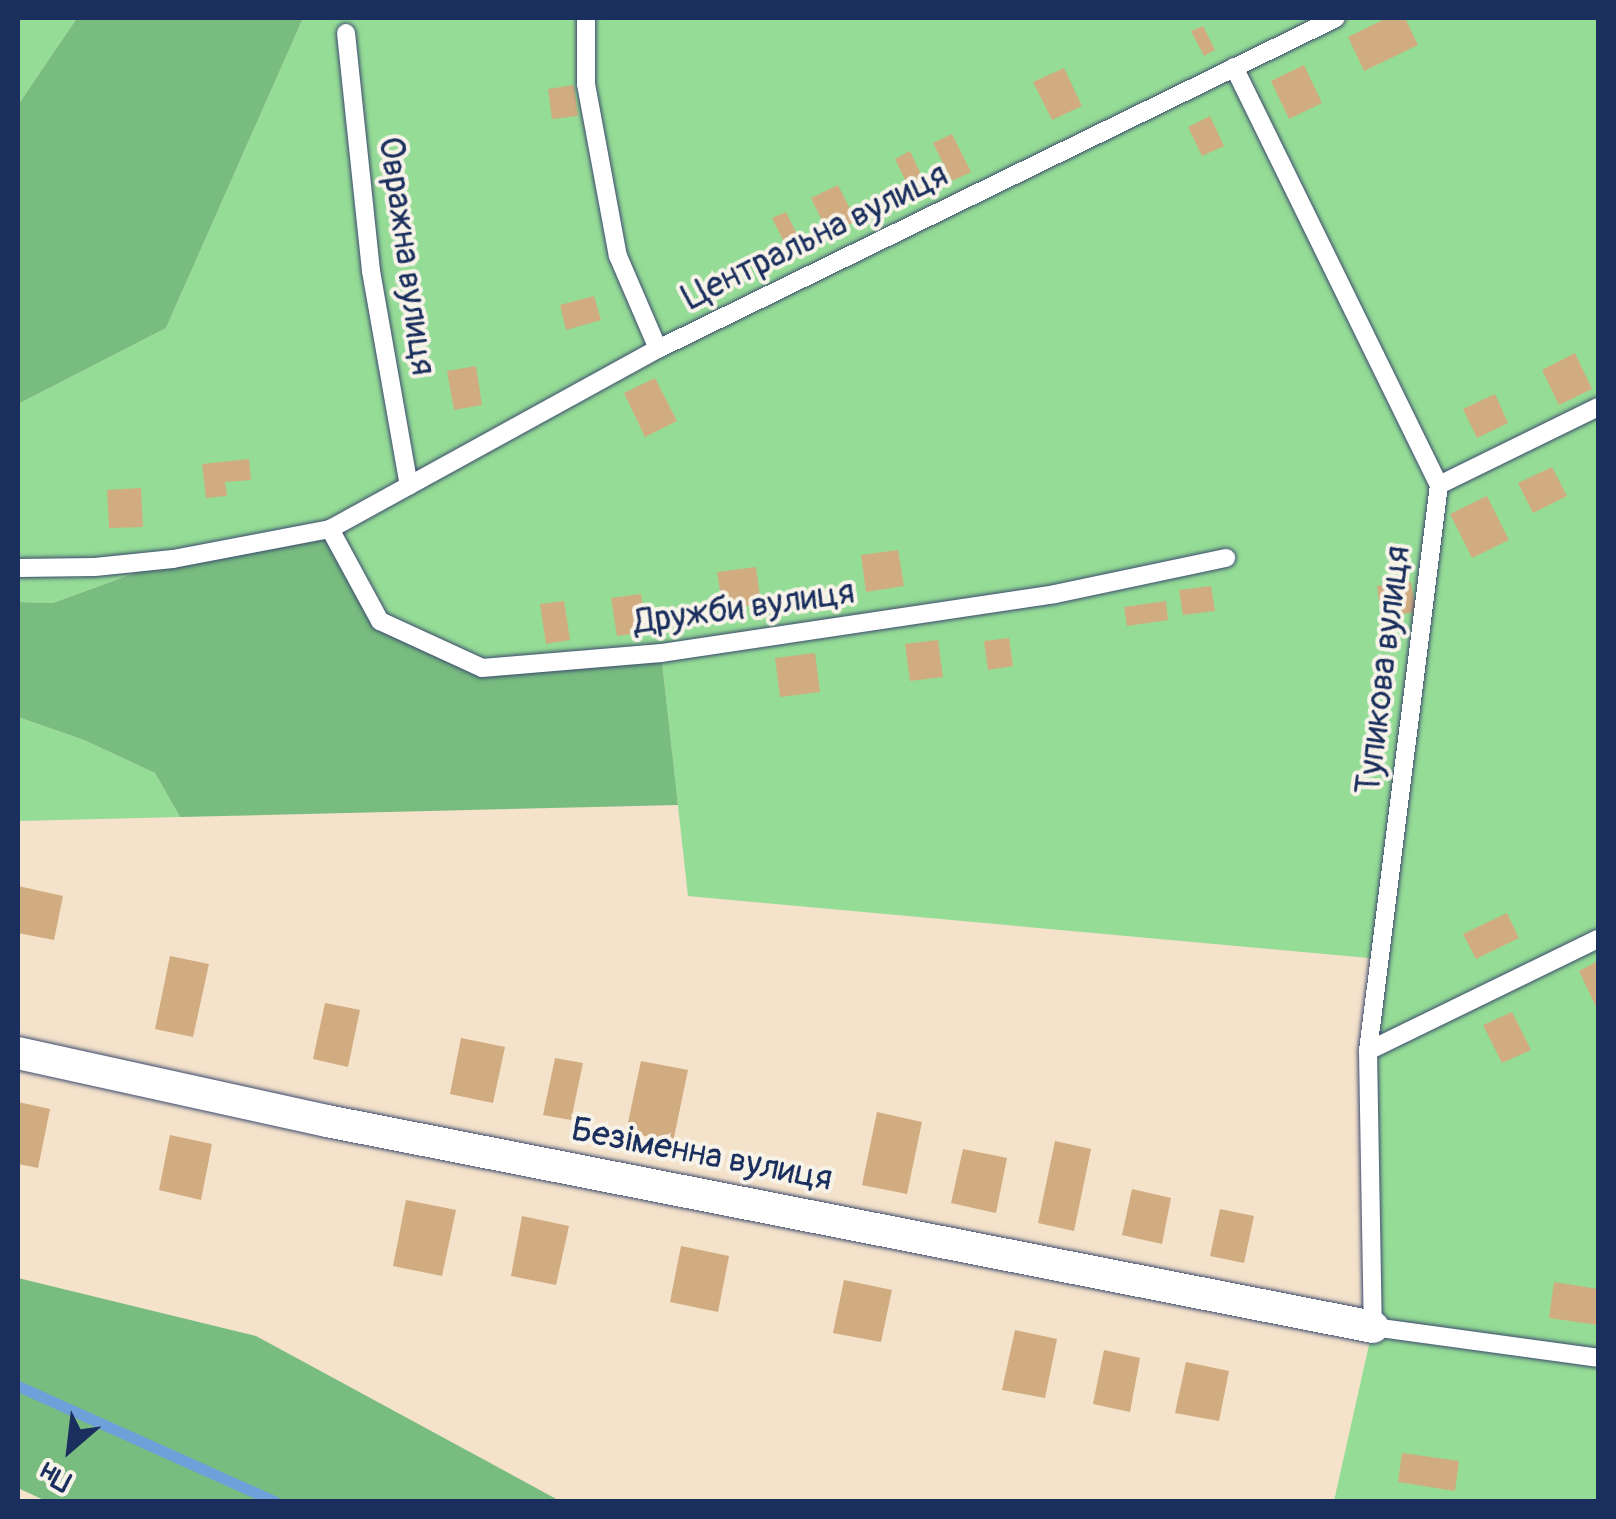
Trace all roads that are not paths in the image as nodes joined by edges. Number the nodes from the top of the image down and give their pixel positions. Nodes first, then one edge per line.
1 (586, 18) edge
2 (1336, 18) edge
3 (346, 34) dead end
4 (1234, 67) junction
5 (658, 349) junction
6 (1598, 407) edge
7 (1440, 485) junction
8 (409, 486) junction
9 (330, 529) junction
10 (1226, 558) dead end
11 (18, 568) edge
12 (1598, 939) edge
13 (1368, 1051) junction
14 (18, 1053) edge
15 (1373, 1327) junction
16 (1598, 1358) edge

1 - 5 lane
2 - 4 lane, Центральна вулиця
3 - 8 lane, Овражна вулиця
4 - 5 lane, Центральна вулиця
4 - 7 lane
5 - 8 lane, Центральна вулиця
6 - 7 lane
7 - 13 lane, Тупикова вулиця
8 - 9 lane, Центральна вулиця
9 - 10 lane, Дружби вулиця
9 - 11 lane, Центральна вулиця
12 - 13 lane
13 - 15 lane, Тупикова вулиця
14 - 15 street, Безіменна вулиця
15 - 16 lane

